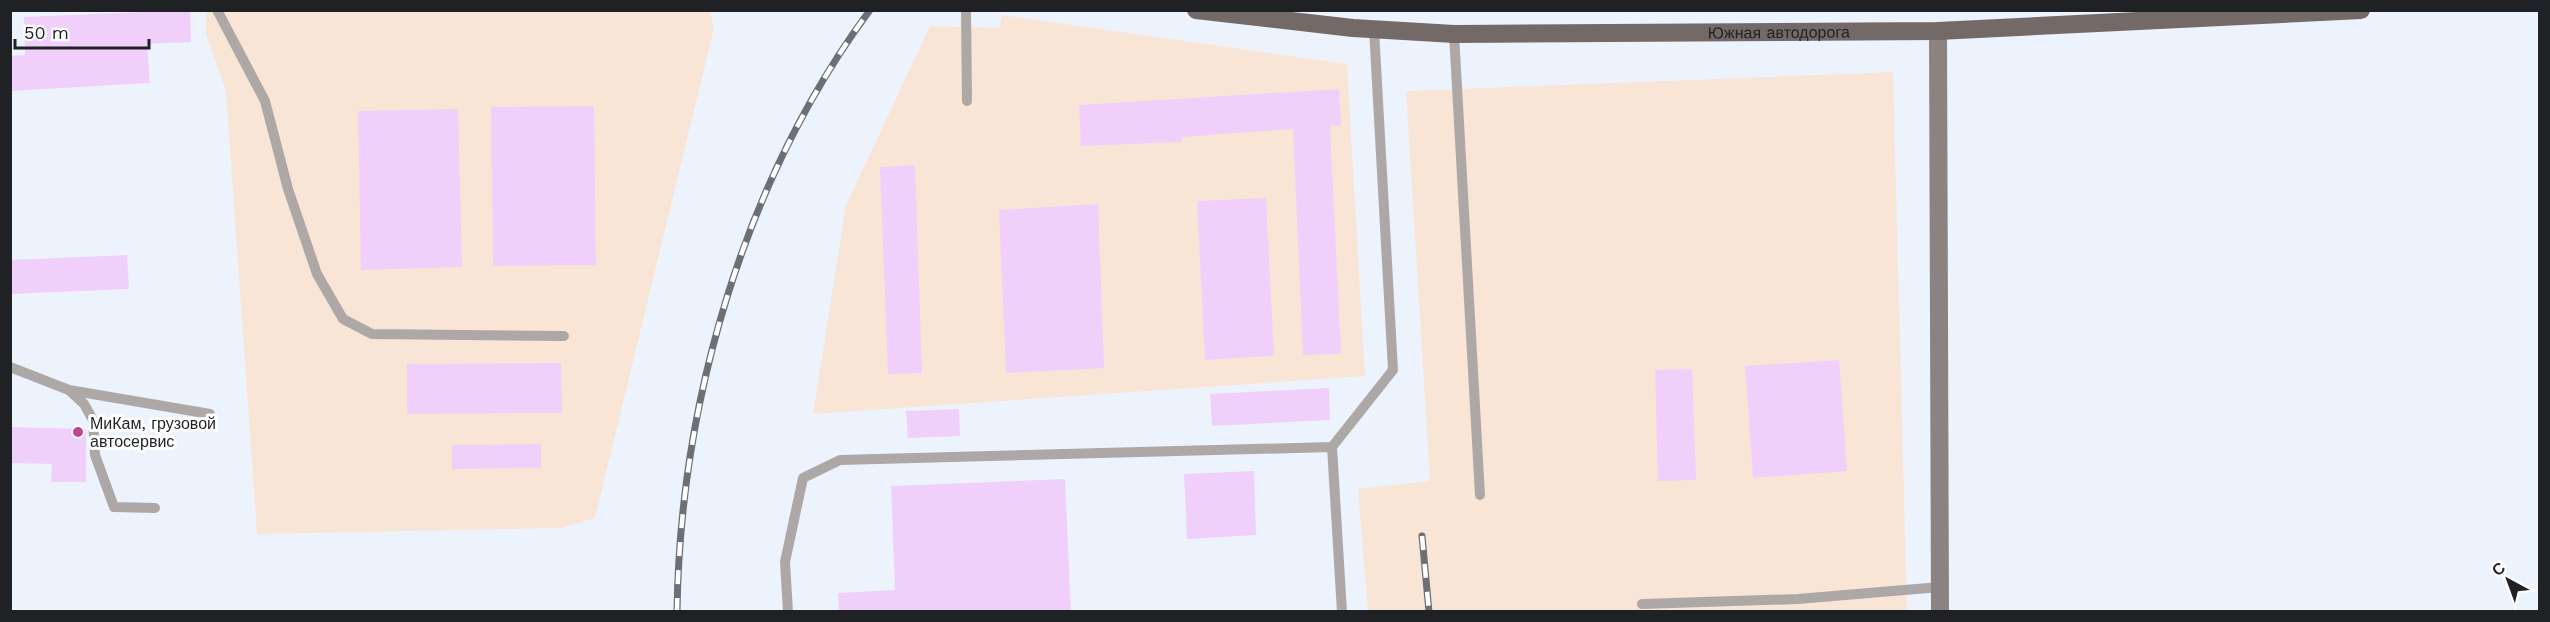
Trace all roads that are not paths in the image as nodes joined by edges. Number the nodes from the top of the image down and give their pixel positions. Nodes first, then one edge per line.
1 (217, 10) edge
2 (966, 10) edge
3 (1196, 10) edge
4 (2361, 10) edge
5 (1374, 29) junction
6 (1938, 31) junction
7 (1455, 34) junction
8 (967, 100) dead end
9 (564, 336) dead end
10 (10, 367) edge
11 (69, 390) junction
12 (210, 414) dead end
13 (1332, 447) junction
14 (1480, 495) dead end
15 (155, 508) dead end
16 (1940, 587) junction
17 (1642, 604) dead end
18 (788, 612) edge
19 (1342, 612) edge
20 (1940, 612) edge

1 - 9 lane
2 - 8 lane
3 - 5 main road, Южная автодорога
4 - 6 main road, Южная автодорога
5 - 7 main road, Южная автодорога
5 - 13 lane
6 - 7 main road, Южная автодорога
6 - 16 street
7 - 14 lane
10 - 11 lane
11 - 12 lane
11 - 15 lane
13 - 18 lane
13 - 19 lane
16 - 17 lane
16 - 20 street

